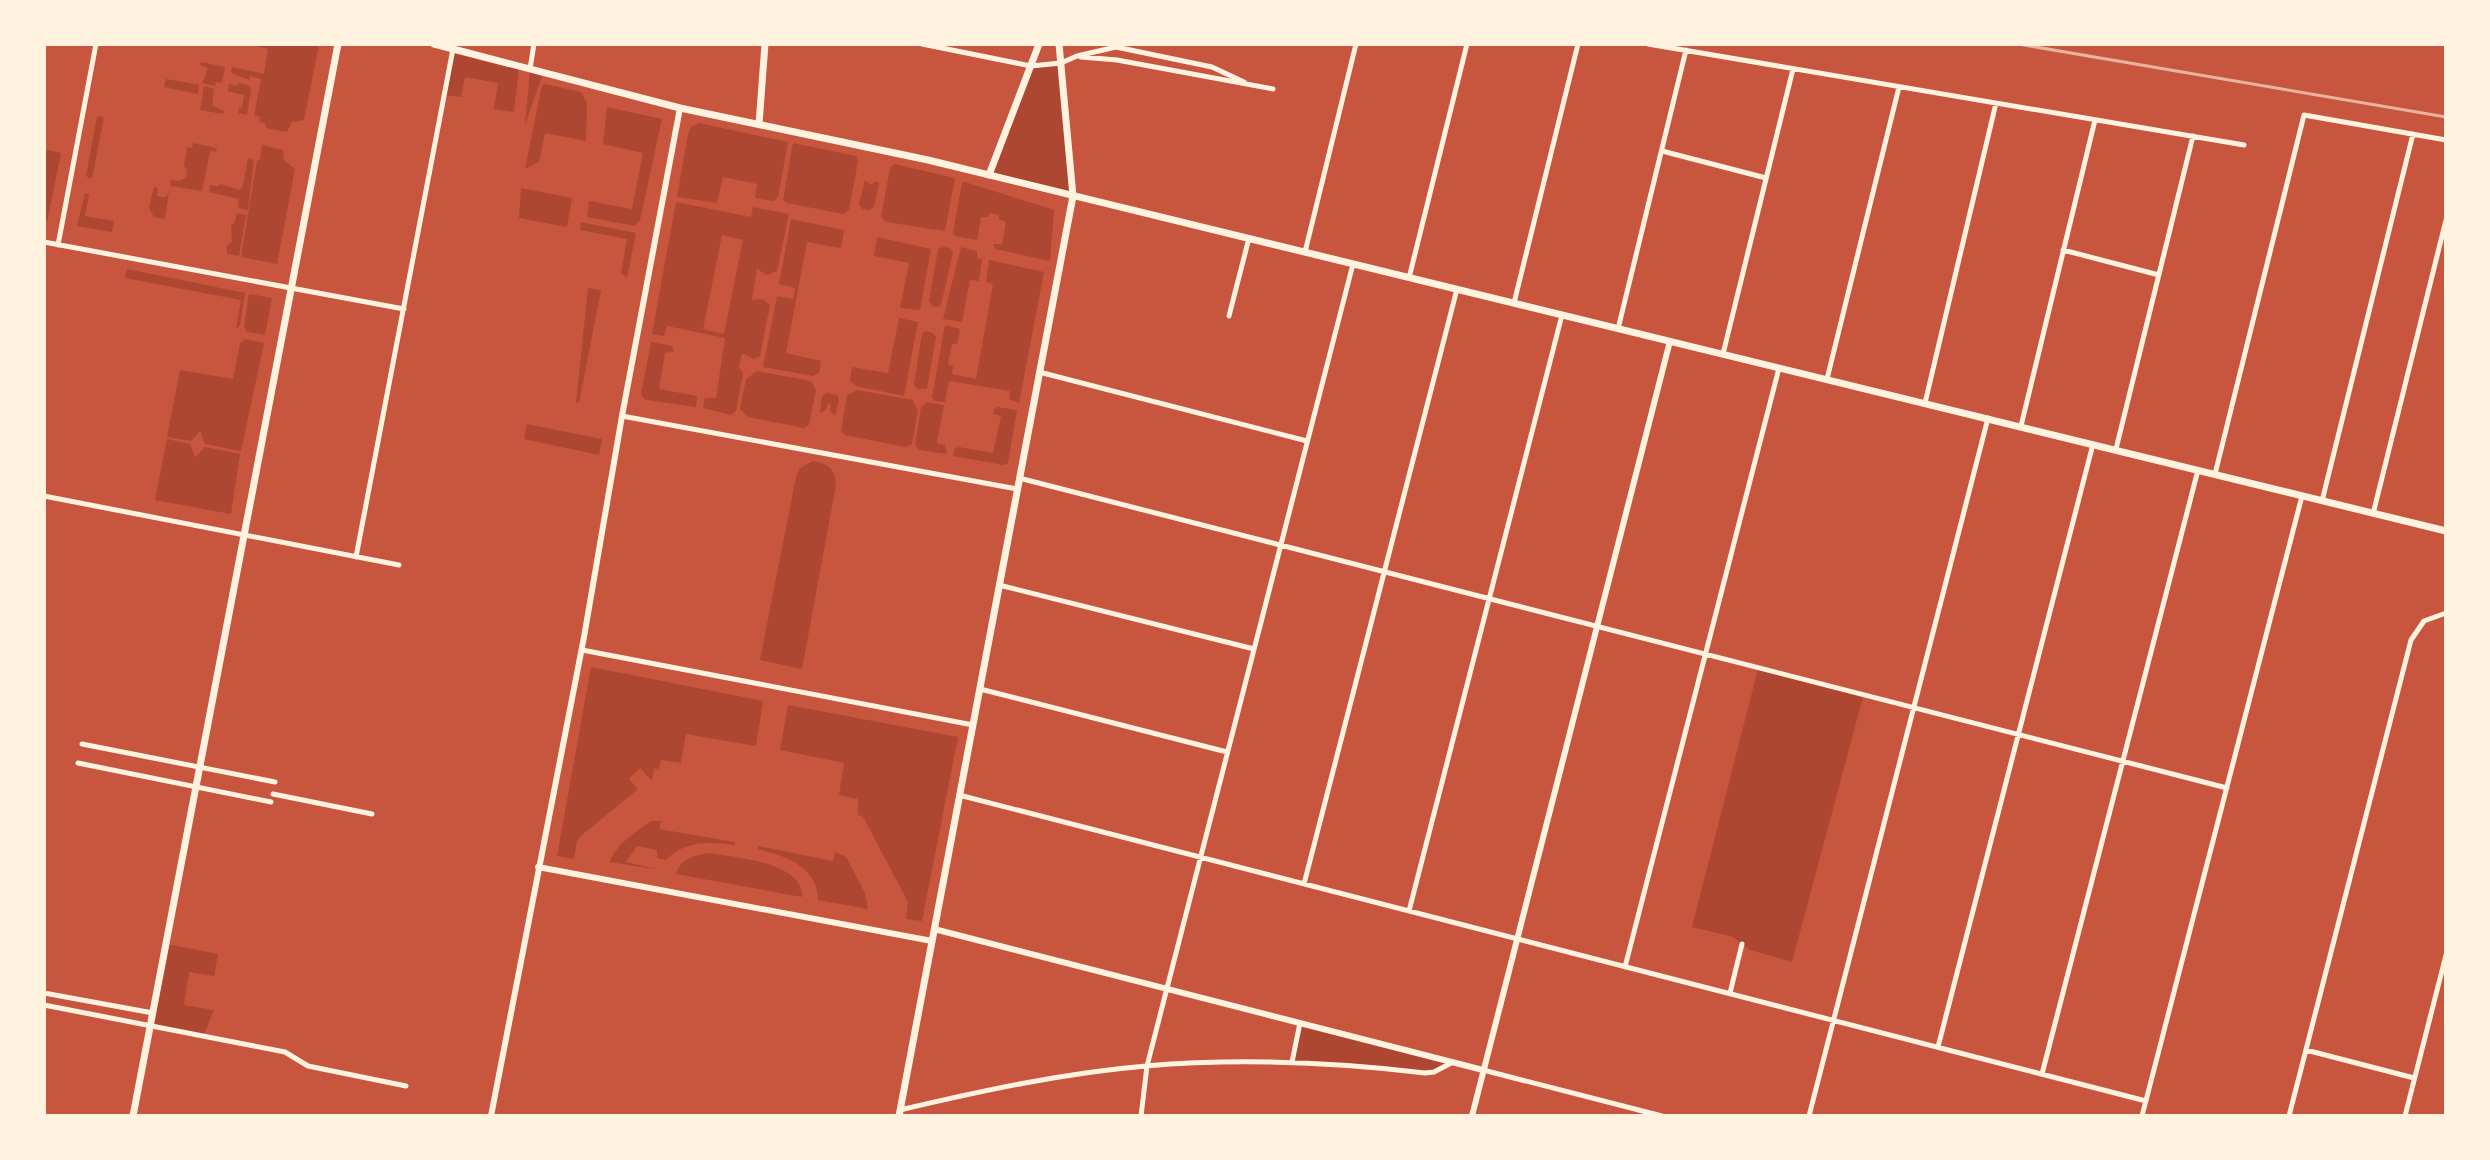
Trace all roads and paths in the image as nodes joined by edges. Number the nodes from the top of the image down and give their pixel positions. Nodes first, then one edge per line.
1 (96, 44) edge
2 (338, 44) edge
3 (434, 44) edge
4 (534, 44) edge
5 (765, 44) edge
6 (922, 44) edge
7 (1039, 44) edge
8 (1059, 44) edge
9 (1356, 44) edge
10 (1467, 44) edge
11 (1578, 44) edge
12 (1648, 44) edge
13 (453, 49) junction
14 (1686, 50) junction
15 (1077, 56) junction
16 (1061, 63) junction
17 (1031, 66) junction
18 (530, 69) junction
19 (1793, 69) junction
20 (1244, 82) junction
21 (1899, 87) junction
22 (1273, 89) dead end
23 (1996, 103) junction
24 (680, 108) junction
25 (2095, 120) junction
26 (759, 124) junction
27 (2413, 134) junction
28 (2193, 136) junction
29 (2446, 140) edge
30 (2244, 145) dead end
31 (1662, 151) junction
32 (989, 175) junction
33 (1766, 178) junction
34 (1073, 196) junction
35 (2446, 220) edge
36 (1249, 238) junction
37 (44, 242) edge
38 (58, 245) junction
39 (2063, 250) junction
40 (1305, 252) junction
41 (1353, 264) junction
42 (2159, 275) junction
43 (1409, 278) junction
44 (290, 288) junction
45 (1457, 289) junction
46 (1514, 303) junction
47 (404, 309) junction
48 (1562, 315) junction
49 (1229, 316) dead end
50 (1618, 329) junction
51 (1670, 341) junction
52 (1723, 354) junction
53 (1779, 368) junction
54 (1039, 372) junction
55 (1827, 379) junction
56 (1925, 403) junction
57 (622, 416) junction
58 (1988, 418) junction
59 (2021, 426) junction
60 (1307, 441) junction
61 (2093, 444) junction
62 (2116, 449) junction
63 (2198, 470) junction
64 (2215, 474) junction
65 (1019, 478) junction
66 (1017, 489) junction
67 (44, 496) edge
68 (2302, 496) junction
69 (2322, 502) junction
70 (2373, 514) junction
71 (2446, 531) edge
72 (242, 535) junction
73 (1280, 545) junction
74 (356, 557) junction
75 (399, 565) dead end
76 (1385, 572) junction
77 (999, 585) junction
78 (1489, 598) junction
79 (2446, 613) edge
80 (1597, 626) junction
81 (1254, 649) junction
82 (582, 650) junction
83 (1706, 654) junction
84 (980, 689) junction
85 (1914, 708) junction
86 (973, 725) junction
87 (2018, 734) junction
88 (82, 744) dead end
89 (1227, 752) junction
90 (2123, 761) junction
91 (78, 763) dead end
92 (199, 766) junction
93 (275, 782) dead end
94 (195, 786) junction
95 (2227, 788) junction
96 (273, 794) dead end
97 (959, 795) junction
98 (271, 802) dead end
99 (372, 814) dead end
100 (1200, 857) junction
101 (538, 867) junction
102 (1304, 884) junction
103 (1409, 911) junction
104 (934, 929) junction
105 (1517, 939) junction
106 (932, 941) junction
107 (1742, 944) dead end
108 (2446, 955) edge
109 (1625, 967) junction
110 (1166, 988) junction
111 (44, 993) edge
112 (1730, 993) junction
113 (44, 1005) edge
114 (154, 1014) junction
115 (1834, 1020) junction
116 (1300, 1023) junction
117 (152, 1026) junction
118 (1938, 1047) junction
119 (2306, 1050) junction
120 (1292, 1062) junction
121 (1453, 1062) junction
122 (1147, 1066) junction
123 (1483, 1070) junction
124 (2042, 1074) junction
125 (2414, 1078) junction
126 (406, 1086) dead end
127 (2146, 1101) junction
128 (900, 1113) edge
129 (133, 1116) edge
130 (491, 1116) edge
131 (1141, 1116) edge
132 (1472, 1116) edge
133 (1662, 1116) edge
134 (1809, 1116) edge
135 (2142, 1116) edge
136 (2289, 1116) edge
137 (2405, 1116) edge

1 - 38 street
2 - 44 main road
3 - 13 main road
4 - 18 street
5 - 26 main road
6 - 17 street
7 - 17 main road
8 - 16 main road
9 - 40 street
10 - 43 street
11 - 46 street
12 - 14 street
13 - 18 main road
13 - 47 street
14 - 19 street
14 - 31 street
15 - 16 street
15 - 20 street
15 - 20 street
16 - 17 street
16 - 34 main road
17 - 32 main road
18 - 24 main road
19 - 21 street
19 - 33 street
20 - 22 street
21 - 23 street
21 - 55 street
23 - 25 street
23 - 56 street
24 - 26 main road
24 - 57 street
25 - 28 street
25 - 39 street
26 - 32 main road
27 - 29 street
27 - 64 street
27 - 69 street
28 - 30 street
28 - 42 street
31 - 33 street
31 - 50 street
32 - 34 main road
33 - 52 street
34 - 36 main road
34 - 54 main road
35 - 70 street
36 - 40 main road
36 - 49 street
37 - 38 street
38 - 44 street
39 - 42 street
39 - 59 street
40 - 41 main road
41 - 43 main road
41 - 60 street
42 - 62 street
43 - 45 main road
44 - 47 street
44 - 72 main road
45 - 46 main road
45 - 76 street
46 - 48 main road
47 - 74 street
48 - 50 main road
48 - 78 street
50 - 51 main road
51 - 52 main road
51 - 80 street
52 - 53 main road
53 - 55 main road
53 - 83 street
54 - 60 street
54 - 65 main road
55 - 56 main road
56 - 58 main road
57 - 66 street
57 - 82 street
58 - 59 main road
58 - 85 street
59 - 61 main road
60 - 73 street
61 - 62 main road
61 - 87 street
62 - 63 main road
63 - 64 main road
63 - 90 street
64 - 68 main road
65 - 66 main road
65 - 73 street
66 - 77 main road
67 - 72 street
68 - 69 main road
68 - 95 street
69 - 70 main road
70 - 71 main road
72 - 74 street
72 - 92 main road
73 - 76 street
73 - 81 street
74 - 75 street
76 - 78 street
76 - 102 street
77 - 81 street
77 - 84 main road
78 - 80 street
78 - 103 street
79 - 119 street
80 - 83 street
80 - 105 street
81 - 89 street
82 - 86 street
82 - 101 street
83 - 85 street
83 - 109 street
84 - 86 main road
84 - 89 street
85 - 87 street
85 - 115 street
86 - 97 main road
87 - 90 street
87 - 118 street
88 - 92 street
89 - 100 street
90 - 95 street
90 - 124 street
91 - 94 street
92 - 93 street
92 - 94 main road
94 - 98 street
94 - 114 main road
95 - 127 street
96 - 99 street
97 - 100 street
97 - 104 main road
100 - 102 street
100 - 110 street
101 - 106 street
101 - 130 street
102 - 103 street
103 - 105 street
104 - 106 main road
104 - 110 street
105 - 109 street
105 - 123 street
106 - 128 main road
107 - 112 street
108 - 125 street
109 - 112 street
110 - 116 street
110 - 122 street
111 - 114 street
112 - 115 street
113 - 117 street
114 - 117 main road
115 - 118 street
115 - 134 street
116 - 120 street
116 - 121 street
117 - 126 street
117 - 129 main road
118 - 124 street
119 - 125 street
119 - 136 street
120 - 121 street
120 - 122 street
121 - 123 street
122 - 128 street
122 - 131 street
123 - 132 street
123 - 133 street
124 - 127 street
125 - 137 street
127 - 135 street

